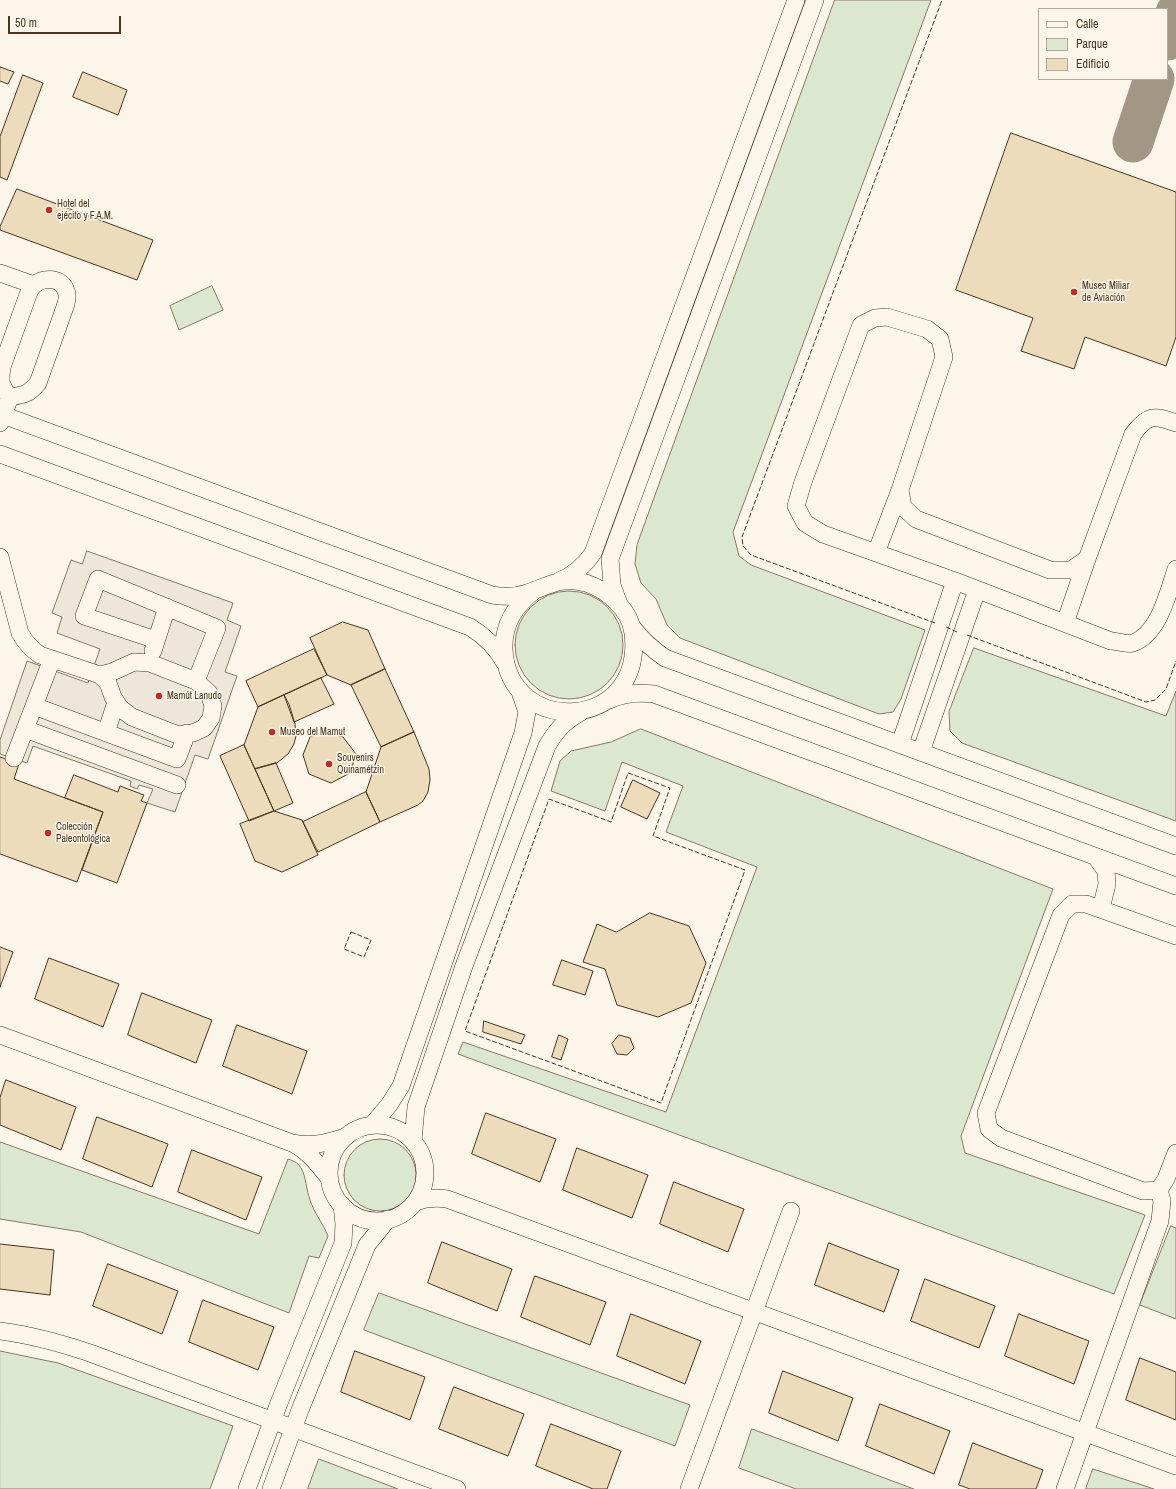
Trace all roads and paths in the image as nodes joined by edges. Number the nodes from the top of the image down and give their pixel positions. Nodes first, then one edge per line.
1 (796, 0) edge
2 (815, 0) edge
3 (0, 273) edge
4 (34, 285) junction
5 (10, 397) junction
6 (1, 418) edge
7 (1176, 423) edge
8 (0, 454) edge
9 (900, 490) junction
10 (876, 553) junction
11 (0, 557) edge
12 (1087, 559) junction
13 (1176, 569) edge
14 (955, 581) junction
15 (551, 583) junction
16 (535, 590) junction
17 (977, 590) junction
18 (167, 607) junction
19 (625, 612) junction
20 (1065, 623) junction
21 (633, 628) junction
22 (156, 640) junction
23 (52, 659) junction
24 (150, 663) junction
25 (509, 673) junction
26 (100, 675) junction
27 (196, 681) junction
28 (519, 689) junction
29 (116, 702) junction
30 (600, 705) junction
31 (34, 706) junction
32 (583, 711) junction
33 (25, 729) junction
34 (106, 733) junction
35 (187, 733) junction
36 (900, 744) junction
37 (921, 752) junction
38 (14, 758) dead end
39 (177, 785) dead end
40 (1176, 846) edge
41 (1096, 856) junction
42 (1176, 886) edge
43 (1101, 909) junction
44 (1176, 936) edge
45 (0, 1035) edge
46 (372, 1125) junction
47 (345, 1136) junction
48 (412, 1141) junction
49 (292, 1143) junction
50 (1176, 1153) edge
51 (424, 1171) junction
52 (329, 1178) junction
53 (1159, 1190) junction
54 (447, 1199) junction
55 (415, 1202) junction
56 (342, 1205) junction
57 (791, 1211) dead end
58 (388, 1219) junction
59 (754, 1312) junction
60 (0, 1331) edge
61 (272, 1421) junction
62 (293, 1429) junction
63 (1086, 1433) junction
64 (1176, 1466) edge
65 (247, 1489) edge
66 (271, 1489) edge
67 (457, 1489) edge
68 (689, 1489) edge
69 (1065, 1489) edge

1 - 15 street
2 - 19 street
3 - 4 street
4 - 5 street
4 - 5 street
5 - 6 street
6 - 16 street
7 - 12 street
8 - 25 street
9 - 10 street
9 - 10 street
9 - 12 street
10 - 14 street
11 - 23 street
12 - 20 street
13 - 20 street
14 - 17 street
14 - 36 street
15 - 16 street
15 - 19 street
16 - 25 street
17 - 20 street
17 - 37 street
18 - 22 street
18 - 22 street
18 - 27 street
19 - 21 street
21 - 30 street
21 - 36 street
22 - 24 street
23 - 26 street
23 - 31 street
24 - 26 street
24 - 27 street
25 - 28 street
26 - 29 street
27 - 35 street
28 - 32 street
28 - 46 street
29 - 34 street
29 - 35 street
30 - 32 street
30 - 41 street
31 - 33 street
31 - 34 street
32 - 48 street
33 - 38 street
33 - 39 street
34 - 35 street
36 - 37 street
37 - 40 street
41 - 42 street
41 - 43 street
43 - 44 street
43 - 53 street
45 - 49 street
46 - 47 street
46 - 48 street
47 - 49 street
47 - 52 street
48 - 51 street
49 - 52 street
50 - 53 street
51 - 54 street
51 - 55 street
52 - 56 street
53 - 63 street
54 - 55 street
54 - 59 street
55 - 58 street
56 - 58 street
56 - 61 street
57 - 59 street
58 - 62 street
59 - 63 street
59 - 68 street
60 - 61 street
61 - 62 street
61 - 65 street
62 - 66 street
62 - 67 street
63 - 64 street
63 - 69 street

